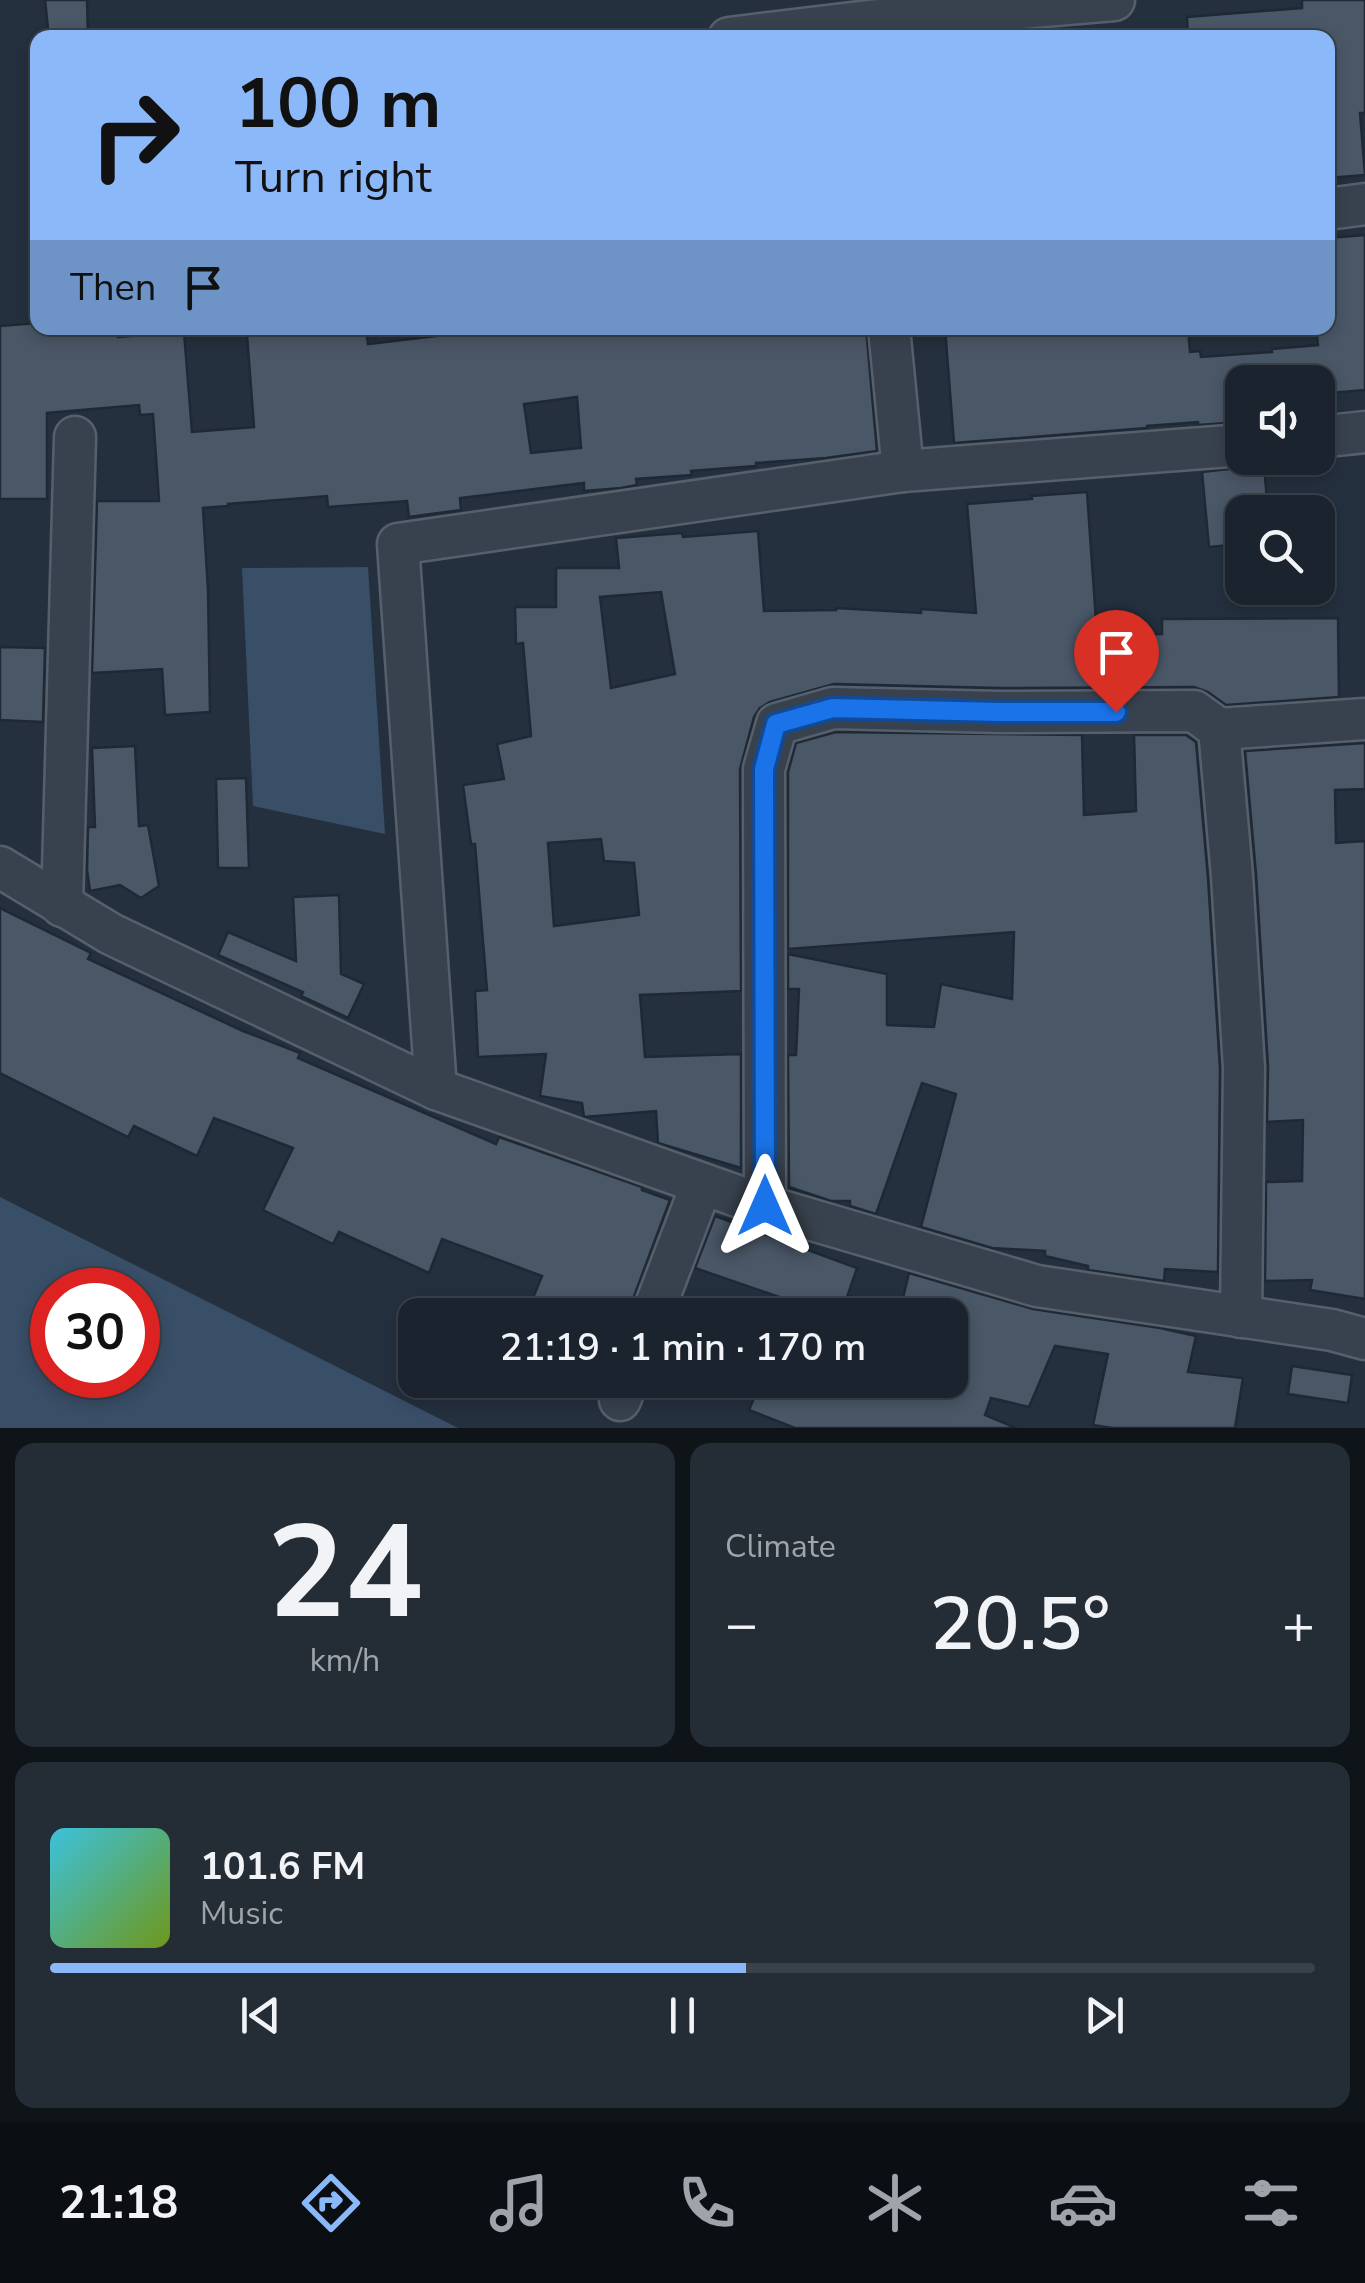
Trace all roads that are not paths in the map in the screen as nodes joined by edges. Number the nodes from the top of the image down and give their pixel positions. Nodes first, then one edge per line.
1 (1114, 0) edge
2 (868, 20) edge
3 (791, 30) edge
4 (1365, 204) edge
5 (1335, 208) edge
6 (890, 335) edge
7 (1365, 432) edge
8 (1335, 435) edge
9 (75, 437) dead end
10 (1225, 446) edge
11 (902, 471) junction
12 (1365, 720) edge
13 (1219, 729) junction
14 (0, 867) edge
15 (62, 906) junction
16 (436, 1089) junction
17 (702, 1184) junction
18 (765, 1206) junction
19 (658, 1298) edge
20 (1241, 1317) junction
21 (1365, 1339) edge

1 - 2 street
2 - 3 street
4 - 5 street
6 - 11 street
7 - 8 street
9 - 15 street
10 - 11 street
11 - 16 street
12 - 13 street
13 - 18 street
13 - 20 street
14 - 15 street
15 - 16 street
16 - 17 street
17 - 18 street
17 - 19 street
18 - 20 street
20 - 21 street

